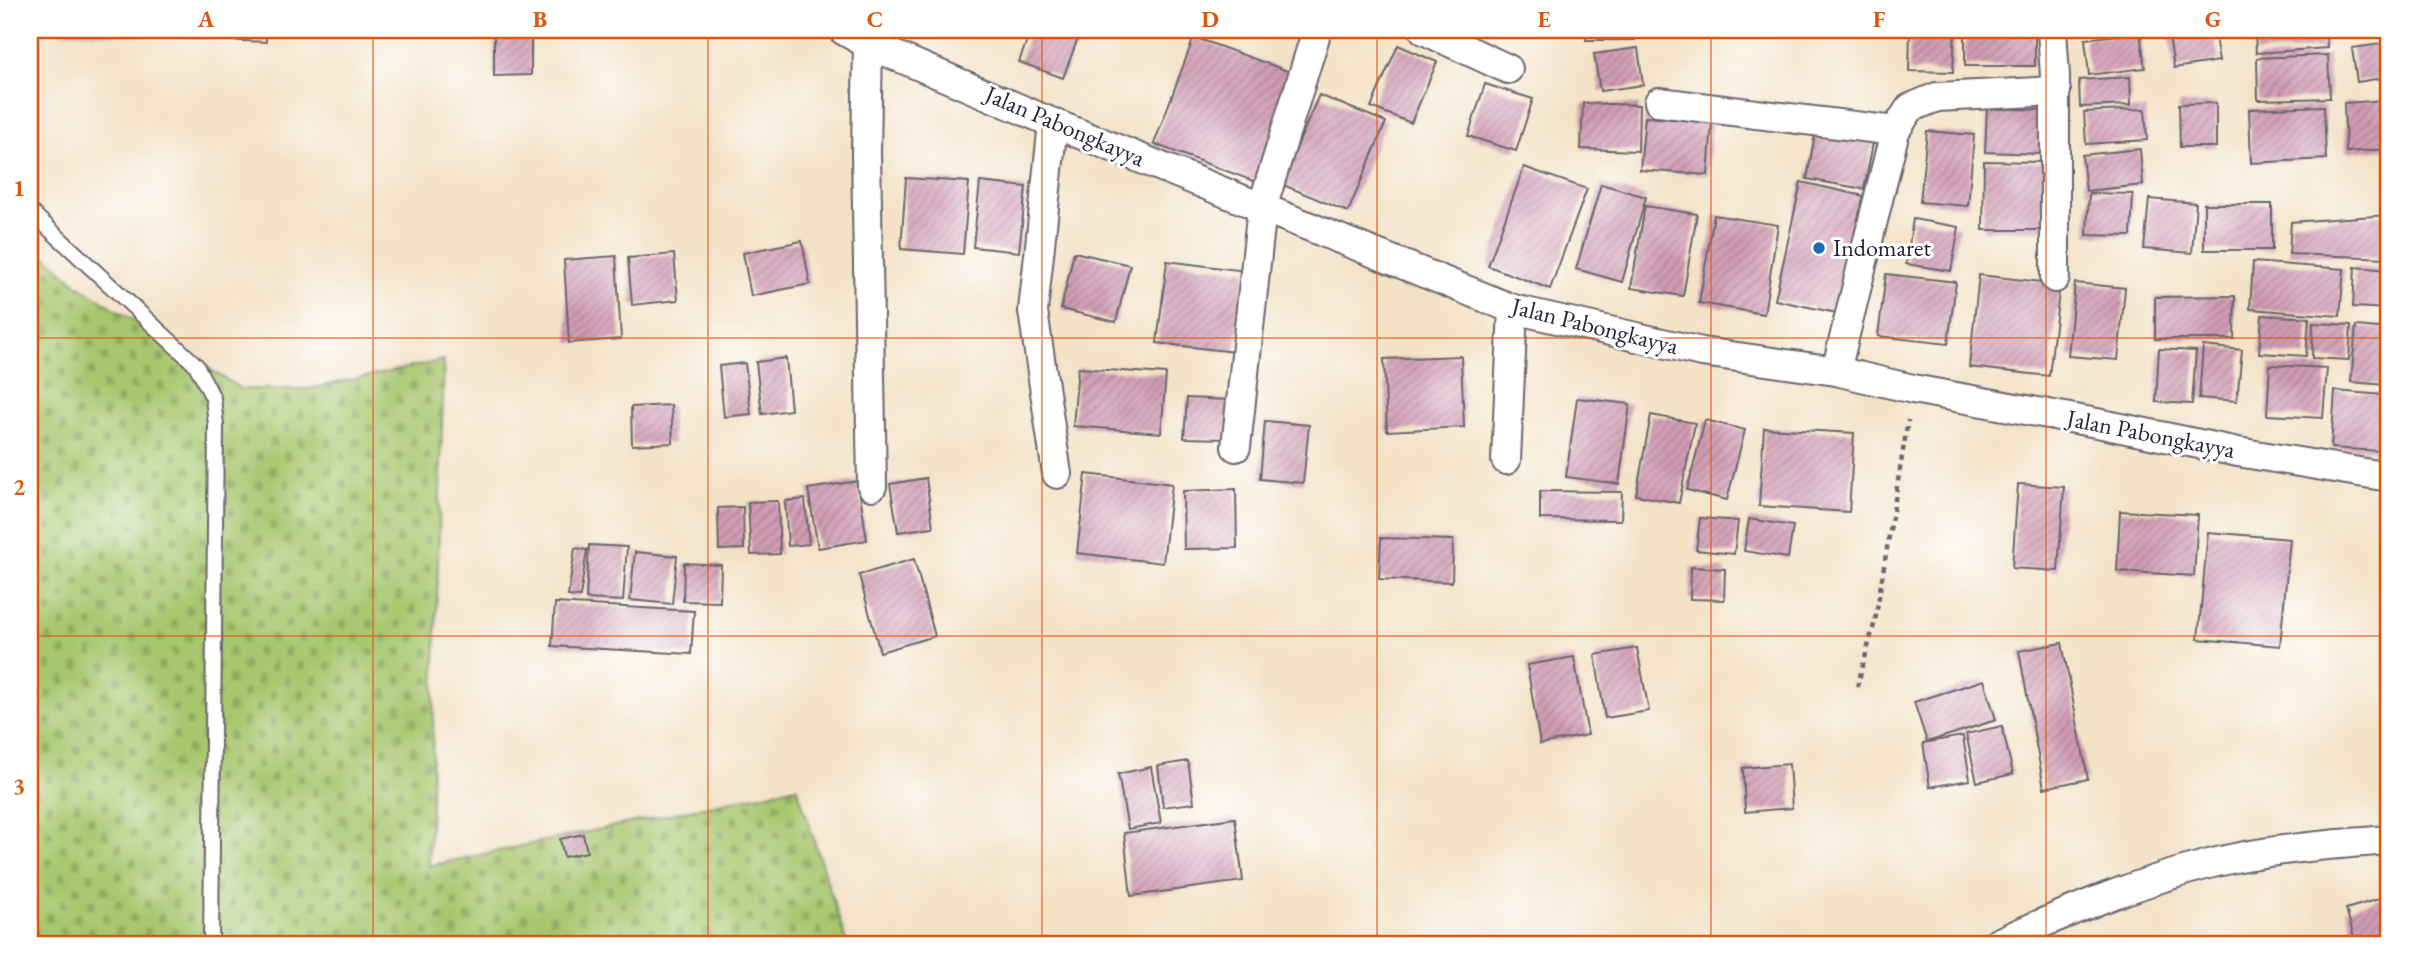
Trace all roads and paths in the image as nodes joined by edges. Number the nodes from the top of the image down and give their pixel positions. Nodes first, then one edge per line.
1 (843, 30) edge
2 (1317, 30) edge
3 (1424, 30) edge
4 (2052, 30) edge
5 (868, 44) junction
6 (1508, 69) dead end
7 (2056, 91) junction
8 (1659, 102) dead end
9 (1053, 122) junction
10 (1895, 131) junction
11 (1262, 208) junction
12 (30, 211) edge
13 (2055, 278) dead end
14 (1513, 309) junction
15 (1836, 372) junction
16 (1913, 389) junction
17 (1237, 447) dead end
18 (1506, 460) dead end
19 (1057, 474) dead end
20 (2389, 477) edge
21 (872, 486) dead end
22 (1857, 687) dead end
23 (2389, 839) edge
24 (211, 944) edge
25 (1995, 944) edge

1 - 5 street, Jalan Pabongkayya
2 - 11 street
3 - 6 street
4 - 7 street
5 - 9 street, Jalan Pabongkayya
5 - 21 street
7 - 10 street
7 - 13 street
8 - 10 street
9 - 11 street, Jalan Pabongkayya
9 - 19 street
10 - 15 street
11 - 14 street, Jalan Pabongkayya
11 - 17 street
12 - 24 lane
14 - 15 street, Jalan Pabongkayya
14 - 18 street
15 - 16 street, Jalan Pabongkayya
16 - 20 street, Jalan Pabongkayya
16 - 22 path
23 - 25 street

